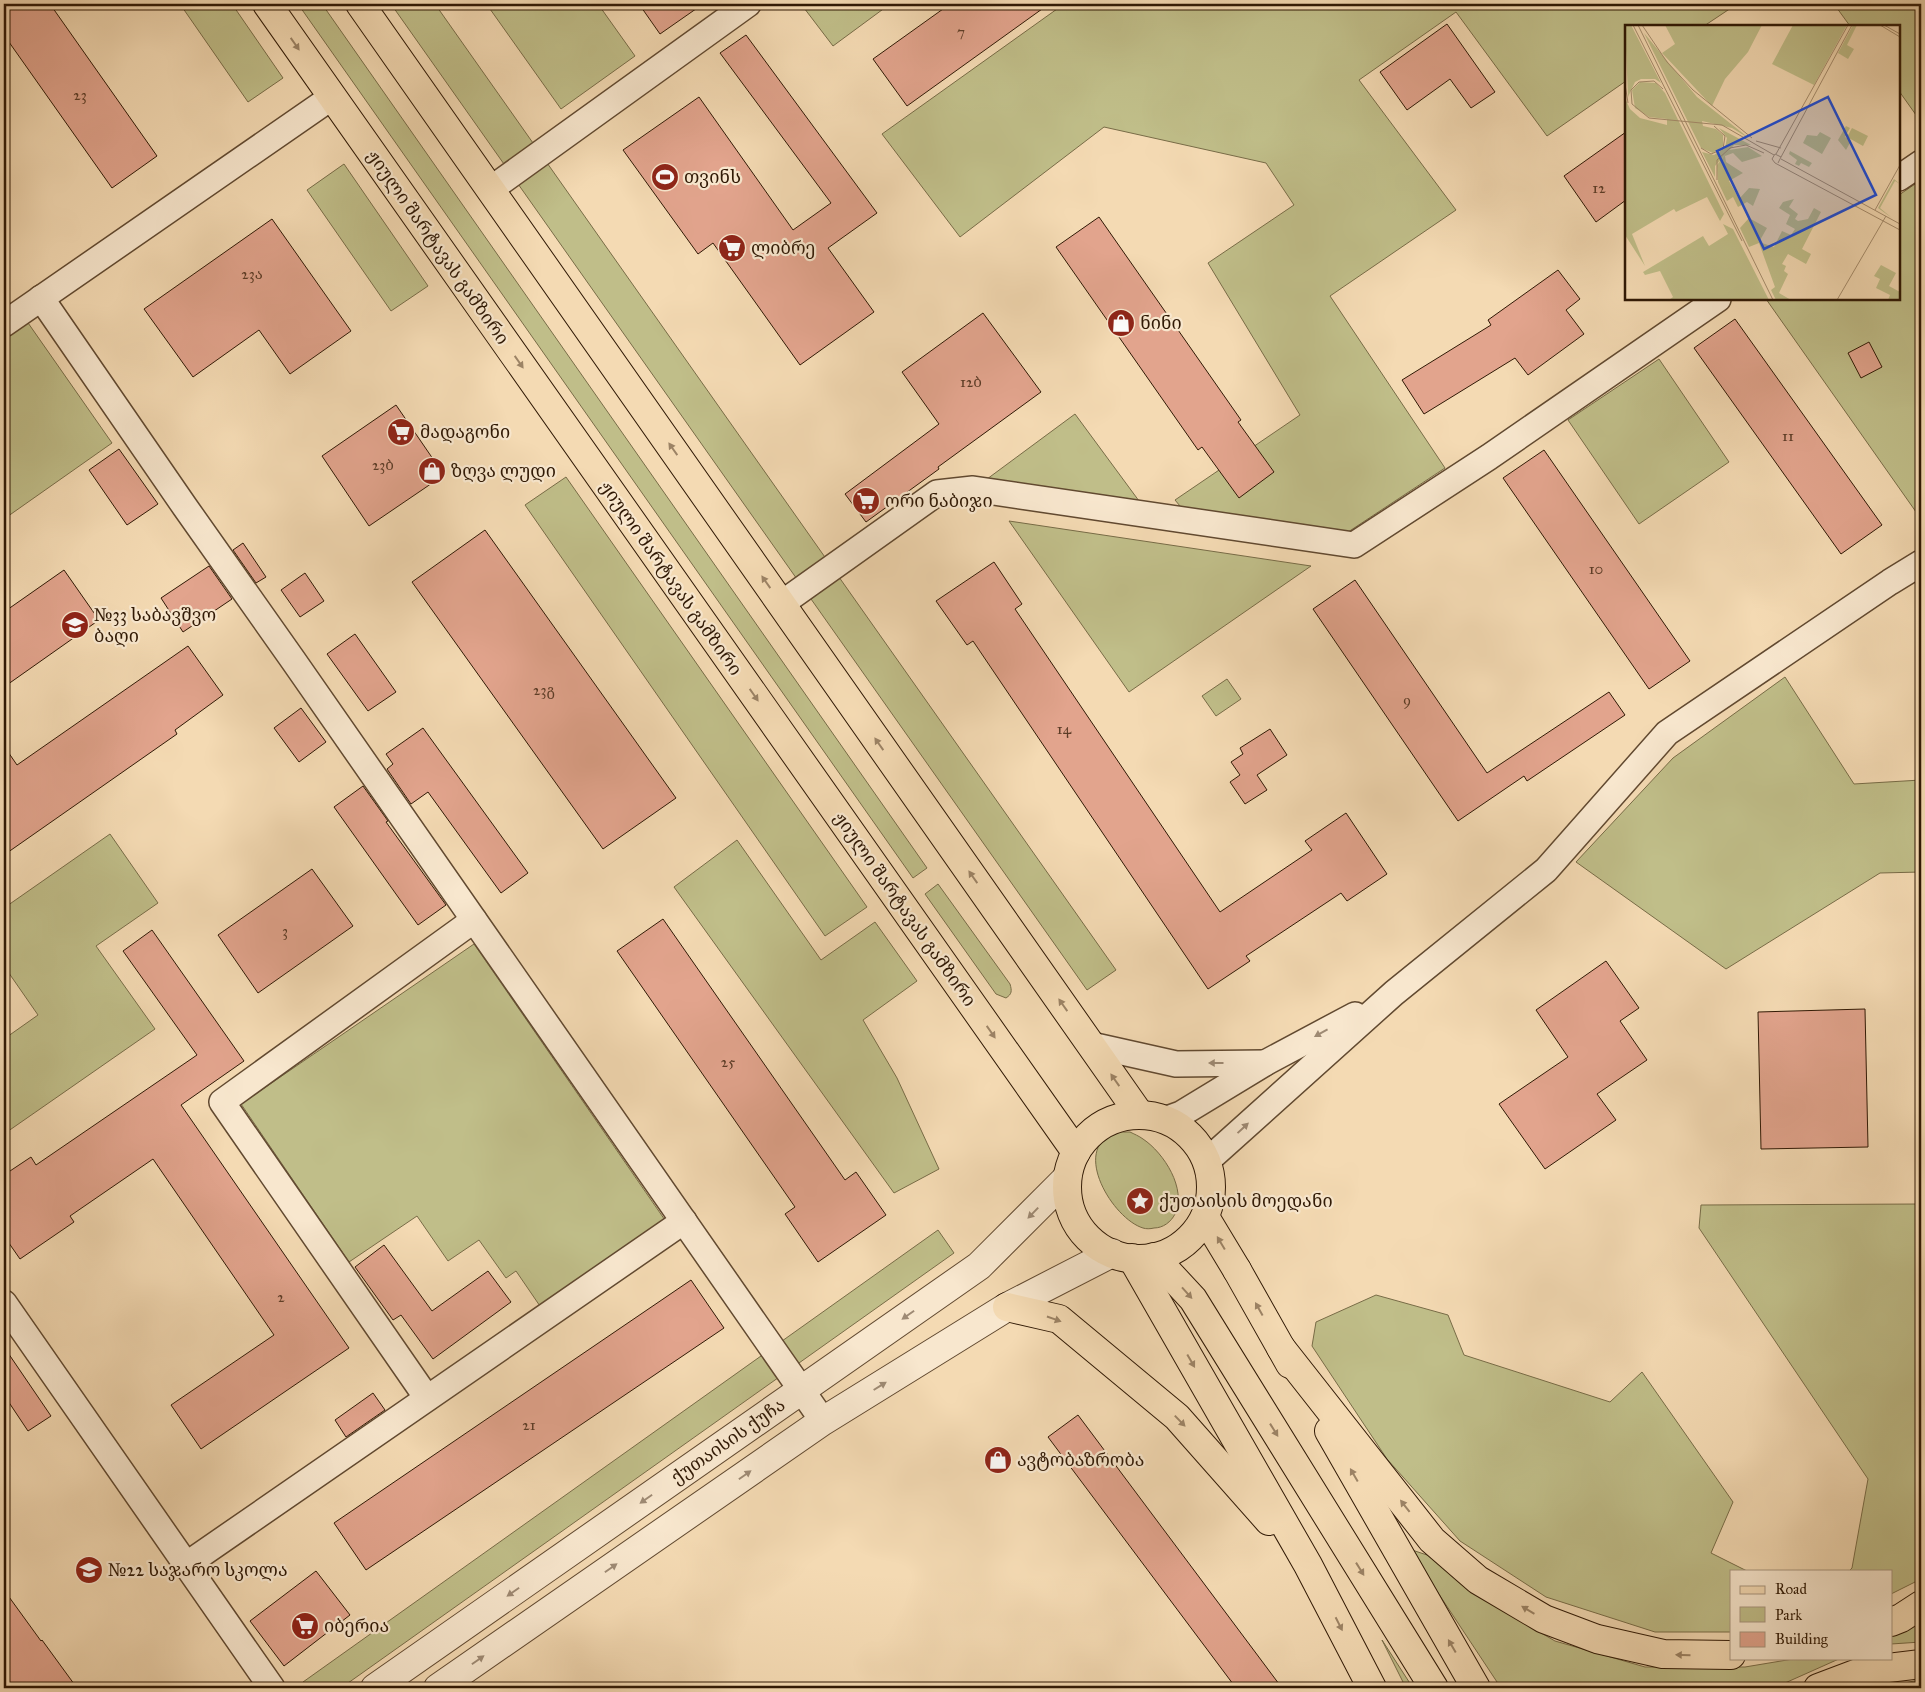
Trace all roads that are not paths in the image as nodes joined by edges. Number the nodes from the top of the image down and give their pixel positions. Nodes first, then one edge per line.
1 (267, 4) edge
2 (360, 4) edge
3 (748, 4) edge
4 (332, 97) junction
5 (1921, 163) edge
6 (1900, 177) edge
7 (491, 190) junction
8 (41, 298) junction
9 (1717, 300) edge
10 (4, 324) edge
11 (1921, 563) edge
12 (781, 604) junction
13 (474, 920) junction
14 (1394, 993) junction
15 (1091, 1045) junction
16 (1265, 1063) junction
17 (1140, 1116) junction
18 (1168, 1119) junction
19 (1076, 1152) junction
20 (1207, 1161) junction
21 (1067, 1178) junction
22 (1205, 1216) junction
23 (684, 1221) junction
24 (1133, 1256) junction
25 (4, 1303) edge
26 (1007, 1307) junction
27 (1281, 1348) junction
28 (801, 1390) junction
29 (427, 1398) junction
30 (823, 1421) junction
31 (186, 1565) junction
32 (1308, 1565) junction
33 (1921, 1605) edge
34 (1892, 1622) edge
35 (1730, 1655) edge
36 (1921, 1664) edge
37 (272, 1688) edge
38 (375, 1688) edge
39 (438, 1688) edge
40 (1372, 1688) edge
41 (1434, 1688) edge
42 (1476, 1688) edge
43 (1818, 1688) edge

1 -> 4 main road, ჟიული შარტავას გამზირი
2 - 7 main road
3 - 7 street
4 - 8 street
4 -> 19 main road, ჟიული შარტავას გამზირი
5 - 6 street
12 -> 7 main road
8 - 10 street
8 - 13 street
9 - 12 street
11 - 14 street
15 -> 12 main road
13 - 23 street
13 - 29 street
14 -> 16 street
20 -> 14 street
16 -> 15 street
17 -> 15 main road
16 - 18 street
17 - 18 main road
17 - 19 main road
18 - 20 main road
19 - 21 main road
20 - 22 main road
21 - 24 main road
21 -> 28 street, ქუთაისის ქუჩა
22 - 24 main road
27 -> 22 main road
23 - 28 street
23 - 29 street
24 - 26 street
24 -> 32 main road
24 -> 41 main road
25 - 31 street
30 -> 26 street
26 -> 32 main road
35 -> 27 main road
42 -> 27 main road
28 - 30 street
28 -> 38 street, ქუთაისის ქუჩა
29 - 31 street
39 -> 30 street
31 - 37 street
32 -> 40 main road
33 - 34 main road
36 - 43 main road

